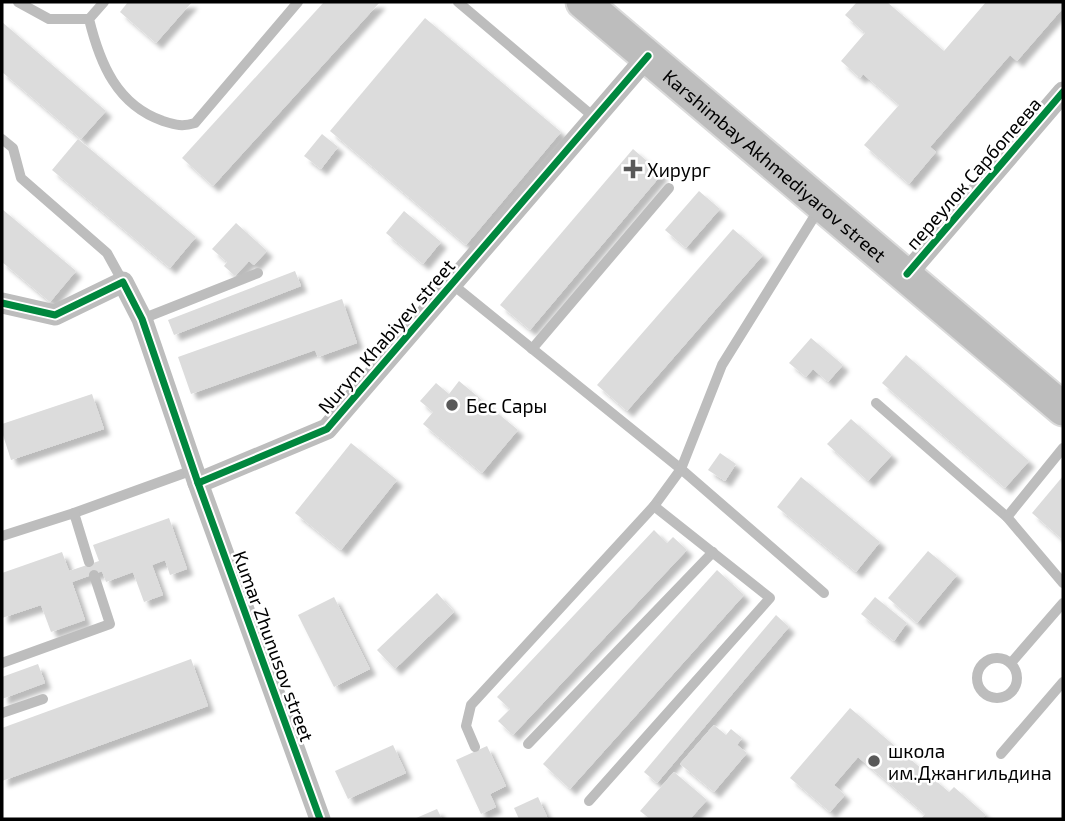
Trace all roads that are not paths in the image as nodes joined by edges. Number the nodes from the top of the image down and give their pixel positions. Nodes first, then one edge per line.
1 (18, 2) edge
2 (104, 2) edge
3 (298, 2) edge
4 (458, 2) edge
5 (583, 2) edge
6 (89, 19) junction
7 (648, 56) junction
8 (1063, 92) edge
9 (595, 118) junction
10 (2, 139) edge
11 (668, 188) dead end
12 (822, 204) junction
13 (258, 273) dead end
14 (907, 274) junction
15 (123, 282) junction
16 (452, 284) junction
17 (2, 303) edge
18 (142, 319) junction
19 (532, 349) junction
20 (876, 403) dead end
21 (1063, 409) edge
22 (1063, 448) edge
23 (681, 469) junction
24 (196, 476) junction
25 (654, 506) junction
26 (74, 513) junction
27 (1007, 517) junction
28 (2, 536) edge
29 (713, 552) junction
30 (89, 562) dead end
31 (94, 575) dead end
32 (1063, 583) edge
33 (824, 593) dead end
34 (1063, 603) edge
35 (2, 663) edge
36 (1011, 663) dead end
37 (1063, 682) edge
38 (44, 699) dead end
39 (2, 713) edge
40 (527, 744) dead end
41 (475, 747) dead end
42 (1001, 754) dead end
43 (589, 801) dead end
44 (320, 819) edge

1 - 6 lane
2 - 6 lane
3 - 6 lane
4 - 9 lane
5 - 7 main road, Karshimbay Akhmediyarov street
7 - 9 street, Nurym Khabiyev street
7 - 12 main road, Karshimbay Akhmediyarov street
8 - 14 street, переулок Сарбопеева
9 - 16 street, Nurym Khabiyev street
10 - 15 lane
11 - 19 lane
12 - 14 main road, Karshimbay Akhmediyarov street
12 - 23 lane
13 - 18 lane
14 - 21 main road, Karshimbay Akhmediyarov street
15 - 17 street
15 - 18 street
16 - 19 lane
16 - 24 street, Nurym Khabiyev street
18 - 24 street
19 - 23 lane
20 - 27 lane
22 - 27 lane
23 - 25 lane
23 - 33 lane
24 - 26 lane
24 - 44 street, Kumar Zhunusov street
25 - 29 lane
25 - 41 lane
26 - 28 lane
26 - 30 lane
27 - 32 lane
29 - 40 lane
29 - 43 lane
31 - 35 lane
34 - 36 lane
37 - 42 lane
38 - 39 lane

